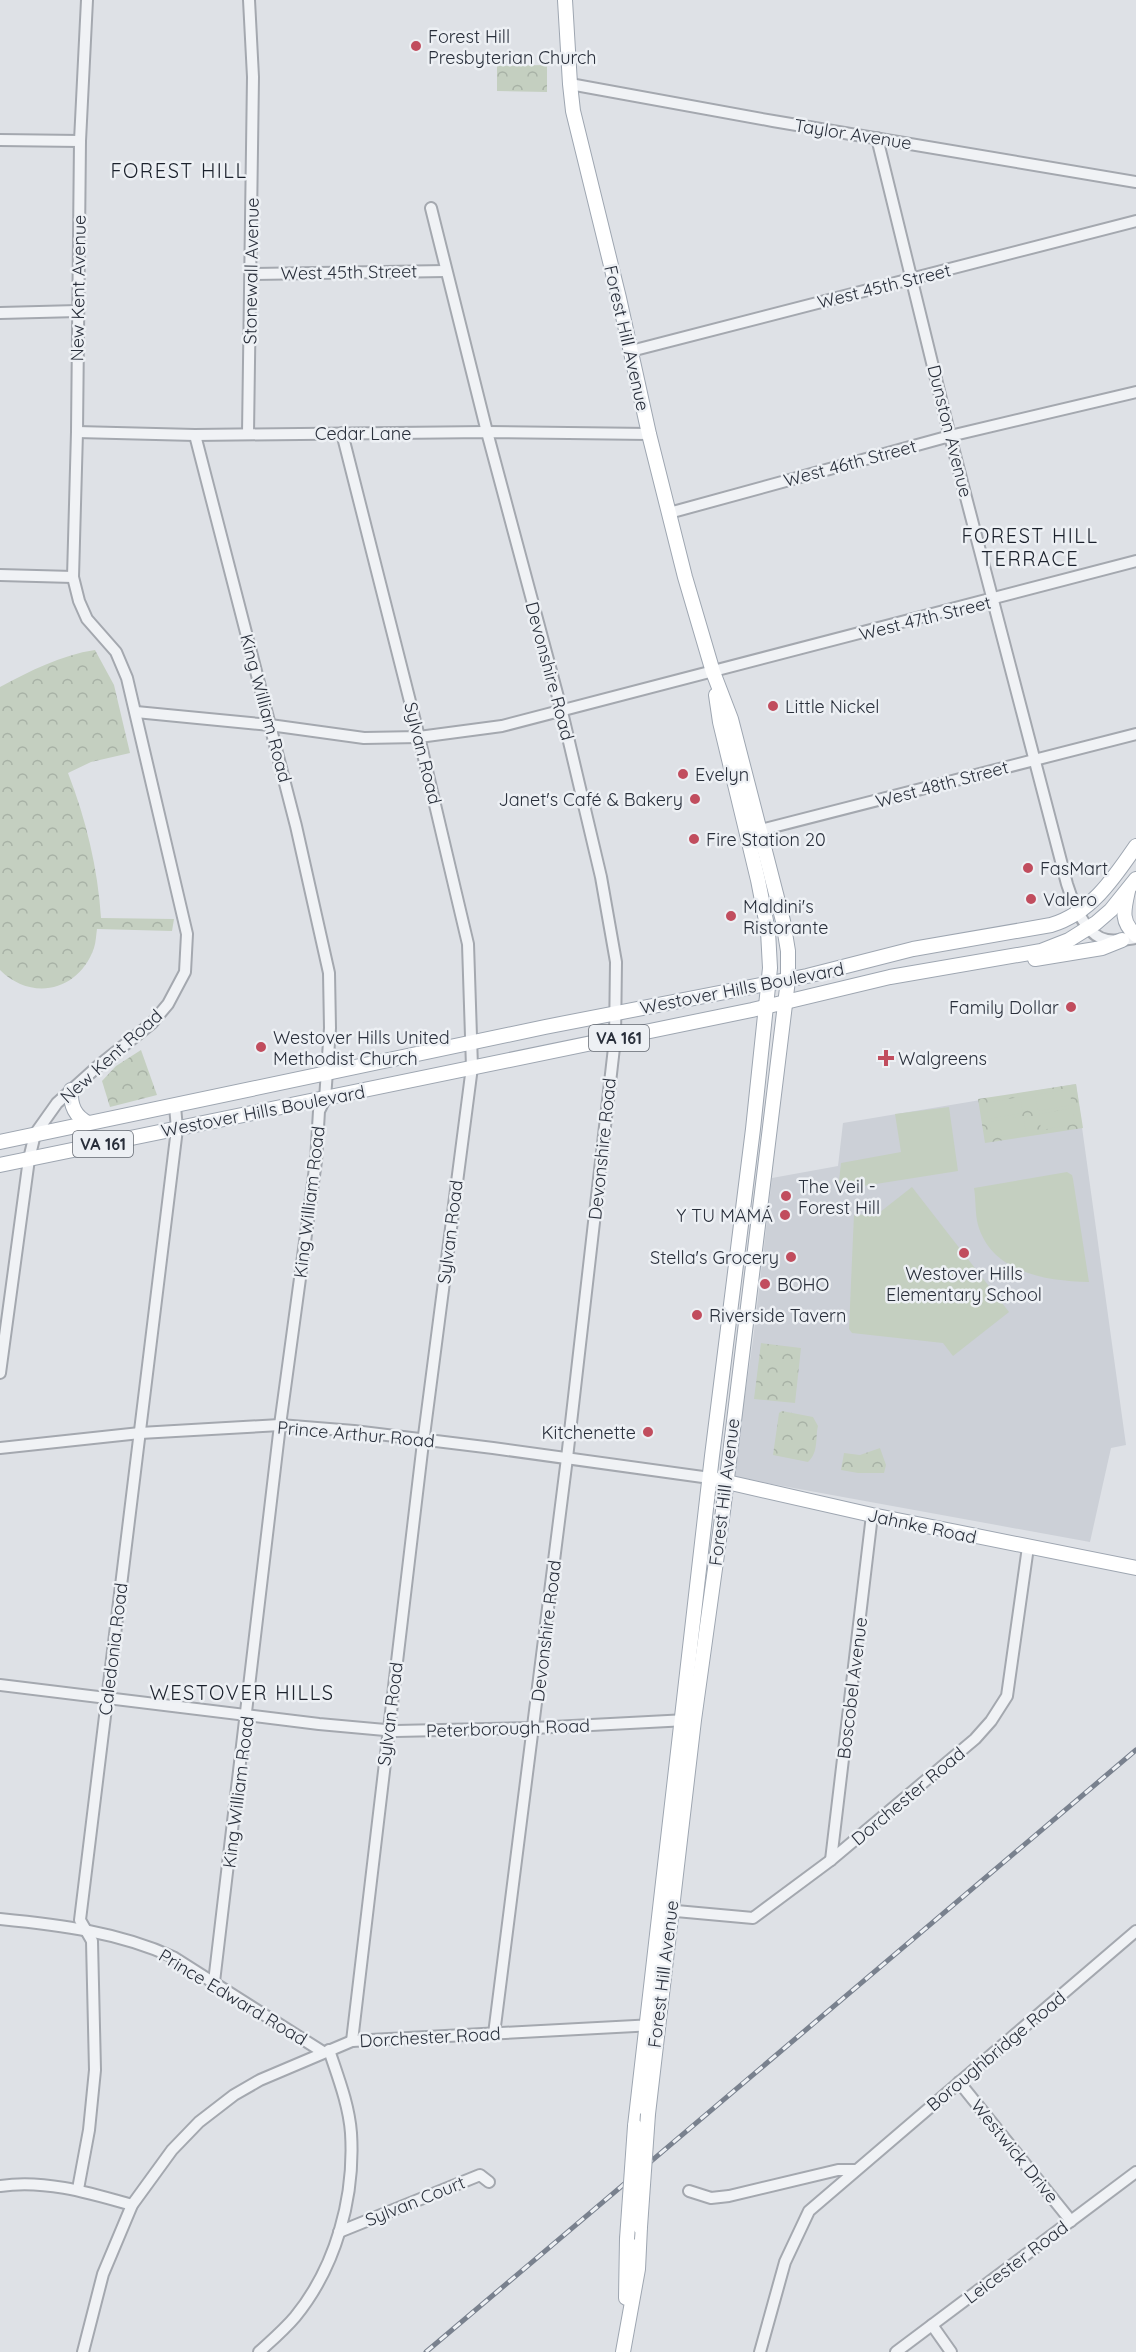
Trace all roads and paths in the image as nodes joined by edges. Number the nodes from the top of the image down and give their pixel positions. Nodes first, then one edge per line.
1 (87, 0) edge
2 (249, 0) edge
3 (565, 0) edge
4 (570, 84) junction
5 (877, 138) junction
6 (0, 140) edge
7 (80, 141) junction
8 (1136, 182) edge
9 (431, 208) dead end
10 (1136, 221) edge
11 (446, 271) junction
12 (251, 274) junction
13 (912, 279) junction
14 (78, 312) junction
15 (0, 313) edge
16 (631, 351) junction
17 (1136, 392) edge
18 (77, 432) junction
19 (487, 432) junction
20 (248, 434) junction
21 (342, 434) junction
22 (649, 434) junction
23 (195, 435) junction
24 (950, 436) junction
25 (669, 513) junction
26 (1136, 561) edge
27 (0, 575) edge
28 (73, 577) junction
29 (994, 600) junction
30 (713, 672) junction
31 (136, 712) junction
32 (562, 712) junction
33 (270, 725) junction
34 (1136, 734) edge
35 (419, 737) junction
36 (1036, 759) junction
37 (754, 832) junction
38 (1136, 846) edge
39 (1132, 884) edge
40 (1079, 912) junction
41 (1089, 928) junction
42 (1131, 937) edge
43 (1009, 957) junction
44 (788, 980) junction
45 (769, 984) junction
46 (785, 1001) junction
47 (767, 1006) junction
48 (615, 1014) junction
49 (615, 1039) junction
50 (472, 1043) junction
51 (471, 1067) junction
52 (326, 1072) junction
53 (72, 1090) junction
54 (325, 1099) junction
55 (175, 1106) junction
56 (88, 1123) junction
57 (177, 1129) junction
58 (35, 1134) junction
59 (0, 1142) edge
60 (29, 1160) junction
61 (0, 1165) edge
62 (0, 1373) edge
63 (280, 1425) junction
64 (140, 1432) junction
65 (423, 1439) junction
66 (0, 1448) edge
67 (567, 1458) junction
68 (710, 1478) junction
69 (726, 1483) junction
70 (872, 1515) junction
71 (1028, 1547) junction
72 (1136, 1568) edge
73 (0, 1685) edge
74 (106, 1698) junction
75 (248, 1715) junction
76 (688, 1720) junction
77 (534, 1728) junction
78 (388, 1731) junction
79 (831, 1860) junction
80 (665, 1910) junction
81 (0, 1919) edge
82 (85, 1929) junction
83 (1136, 1931) edge
84 (214, 1982) junction
85 (651, 2025) junction
86 (495, 2034) junction
87 (352, 2041) junction
88 (326, 2051) junction
89 (959, 2082) junction
90 (855, 2170) junction
91 (1136, 2172) edge
92 (489, 2182) dead end
93 (0, 2186) edge
94 (78, 2189) junction
95 (689, 2191) dead end
96 (132, 2205) junction
97 (1071, 2221) junction
98 (339, 2232) junction
99 (627, 2321) junction
100 (932, 2325) junction
101 (83, 2352) edge
102 (259, 2352) edge
103 (623, 2352) edge
104 (760, 2352) edge
105 (896, 2352) edge
106 (951, 2352) edge

1 - 7 street, New Kent Avenue
2 - 12 street, Stonewall Avenue
3 - 4 main road, Forest Hill Avenue
4 - 5 street, Taylor Avenue
4 - 16 main road, Forest Hill Avenue
5 - 8 street, Taylor Avenue
5 - 13 street, Dunston Avenue
6 - 7 street
7 - 14 street, New Kent Avenue
9 - 11 street, Devonshire Road
10 - 13 street, West 45th Street
11 - 12 street, West 45th Street
11 - 19 street, Devonshire Road
12 - 20 street, Stonewall Avenue
13 - 16 street, West 45th Street
13 - 24 street, Dunston Avenue
14 - 15 street
14 - 18 street, New Kent Avenue
16 - 22 main road, Forest Hill Avenue
17 - 24 street, West 46th Street
18 - 23 street, Cedar Lane
18 - 28 street, New Kent Avenue
19 - 21 street, Cedar Lane
19 - 22 street, Cedar Lane
19 - 32 street, Devonshire Road
20 - 21 street, Cedar Lane
20 - 23 street, Cedar Lane
21 - 35 street, Sylvan Road
22 - 25 main road, Forest Hill Avenue
23 - 33 street, King William Road
24 - 25 street, West 46th Street
24 - 29 street, Dunston Avenue
25 - 30 main road, Forest Hill Avenue
26 - 29 street, West 47th Street
27 - 28 street
28 - 31 street, New Kent Road
29 - 30 street, West 47th Street
29 - 36 street, Dunston Avenue
30 - 32 street, West 47th Street
30 - 37 main road, Forest Hill Avenue
31 - 33 street, West 47th Street
31 - 53 street, New Kent Road
32 - 35 street, West 47th Street
32 - 48 street, Devonshire Road
33 - 35 street, West 47th Street
33 - 52 street, King William Road
34 - 36 street, West 48th Street
35 - 50 street, Sylvan Road
36 - 37 street, West 48th Street
36 - 40 street, Dunston Avenue
37 - 44 main road, Forest Hill Avenue
37 - 45 main road, Forest Hill Avenue
38 - 40 main road, Westover Hills Boulevard / VA 161
39 - 41 main road, Westover Hills Boulevard / VA 161
39 - 42 main road
40 - 41 street, Dunston Avenue
40 - 44 main road, Westover Hills Boulevard / VA 161
41 - 42 street
41 - 43 main road, Westover Hills Boulevard / VA 161
42 - 43 main road
43 - 46 main road, Westover Hills Boulevard / VA 161
44 - 45 main road, Westover Hills Boulevard / VA 161
44 - 46 main road, Forest Hill Avenue
45 - 47 main road, Forest Hill Avenue
45 - 48 main road, Westover Hills Boulevard / VA 161
46 - 47 main road, Westover Hills Boulevard / VA 161
46 - 69 main road, Forest Hill Avenue
47 - 49 main road, Westover Hills Boulevard / VA 161
47 - 68 main road, Forest Hill Avenue
48 - 49 street, Devonshire Road
48 - 50 main road, Westover Hills Boulevard / VA 161
49 - 51 main road, Westover Hills Boulevard / VA 161
49 - 67 street, Devonshire Road
50 - 51 street, Sylvan Road
50 - 52 main road, Westover Hills Boulevard / VA 161
51 - 54 main road, Westover Hills Boulevard / VA 161
51 - 65 street, Sylvan Road
52 - 54 street, King William Road
52 - 55 main road, Westover Hills Boulevard / VA 161
53 - 56 main road
53 - 58 street, New Kent Road
54 - 57 main road, Westover Hills Boulevard / VA 161
54 - 63 street, King William Road
55 - 56 main road, Westover Hills Boulevard / VA 161
55 - 57 street, Caledonia Road
56 - 58 main road, Westover Hills Boulevard / VA 161
57 - 60 main road, Westover Hills Boulevard / VA 161
57 - 64 street, Caledonia Road
58 - 59 main road, Westover Hills Boulevard / VA 161
58 - 60 street, New Kent Road
60 - 61 main road, Westover Hills Boulevard / VA 161
60 - 62 street, New Kent Road
63 - 64 street, Prince Arthur Road
63 - 65 street, Prince Arthur Road
63 - 75 street, King William Road
64 - 66 street, Prince Arthur Road
64 - 74 street, Caledonia Road
65 - 67 street, Prince Arthur Road
65 - 78 street, Sylvan Road
67 - 68 street, Prince Arthur Road
67 - 77 street, Devonshire Road
68 - 69 main road, Jahnke Road
68 - 76 main road, Forest Hill Avenue
69 - 70 main road, Jahnke Road
69 - 76 main road, Forest Hill Avenue
70 - 71 main road, Jahnke Road
70 - 79 street, Boscobel Avenue
71 - 72 main road, Jahnke Road
71 - 79 street, Dorchester Road
73 - 74 street, Peterborough Road
74 - 75 street, Peterborough Road
74 - 82 street, Caledonia Road
75 - 78 street, Peterborough Road
75 - 84 street, King William Road
76 - 77 street, Peterborough Road
76 - 80 main road, Forest Hill Avenue
77 - 78 street, Peterborough Road
77 - 86 street, Devonshire Road
78 - 87 street, Sylvan Road
79 - 80 street, Dorchester Road
80 - 85 main road, Forest Hill Avenue
81 - 82 street, Prince Edward Road
82 - 84 street, Prince Edward Road
82 - 94 street, Caledonia Road
83 - 89 street, Boroughbridge Road
84 - 88 street, Prince Edward Road
85 - 86 street, Dorchester Road
85 - 99 main road, Forest Hill Avenue, bridge
85 - 99 main road, Forest Hill Avenue, bridge
86 - 87 street, Dorchester Road
87 - 88 street, Dorchester Road
88 - 96 street, Dorchester Road
88 - 98 street
89 - 90 street, Boroughbridge Road
89 - 97 street, Westwick Drive
90 - 95 street
90 - 104 street, Boroughbridge Road
91 - 97 street, Leicester Road
92 - 98 street, Sylvan Court
93 - 94 street
94 - 96 street
96 - 101 street, Dorchester Road
97 - 100 street, Leicester Road
98 - 102 street
99 - 103 main road, Forest Hill Avenue
100 - 105 street, Leicester Road
100 - 106 street

